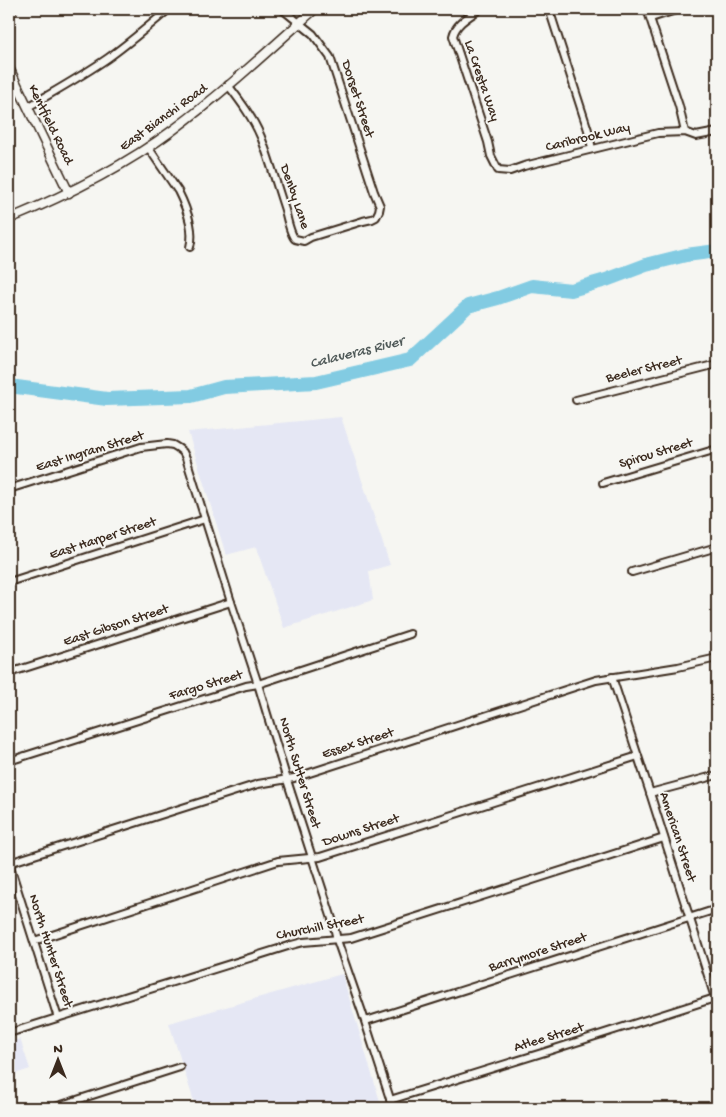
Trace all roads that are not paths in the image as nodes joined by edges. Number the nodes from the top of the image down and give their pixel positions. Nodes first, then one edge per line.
1 (14, 9) edge
2 (169, 9) edge
3 (282, 9) edge
4 (315, 9) edge
5 (480, 9) edge
6 (549, 9) edge
7 (648, 9) edge
8 (680, 9) edge
9 (9, 12) edge
10 (650, 18) junction
11 (300, 22) junction
12 (9, 68) edge
13 (228, 85) junction
14 (28, 107) junction
15 (685, 132) junction
16 (717, 132) edge
17 (148, 147) junction
18 (592, 150) junction
19 (498, 170) joint
20 (69, 193) junction
21 (379, 213) joint
22 (9, 218) edge
23 (190, 247) dead end
24 (717, 364) edge
25 (576, 400) dead end
26 (178, 448) joint
27 (717, 449) edge
28 (603, 483) dead end
29 (9, 489) edge
30 (205, 519) junction
31 (717, 546) edge
32 (632, 572) dead end
33 (9, 582) edge
34 (231, 602) junction
35 (410, 634) dead end
36 (717, 658) edge
37 (9, 673) edge
38 (612, 678) junction
39 (258, 684) junction
40 (638, 756) junction
41 (9, 761) edge
42 (717, 774) edge
43 (287, 780) junction
44 (650, 793) junction
45 (664, 838) junction
46 (312, 858) junction
47 (9, 863) edge
48 (717, 909) edge
49 (690, 918) junction
50 (337, 940) junction
51 (34, 941) junction
52 (716, 1001) edge
53 (58, 1018) junction
54 (366, 1021) junction
55 (9, 1033) edge
56 (180, 1067) dead end
57 (390, 1100) junction
58 (52, 1108) edge
59 (393, 1108) edge

1 - 9 street
2 - 14 street
3 - 11 street, Dorset Street
4 - 11 street, East Bianchi Road
5 - 19 street, La Cresta Way
6 - 18 street
7 - 10 street
8 - 10 street
10 - 15 street
11 - 13 street, East Bianchi Road
11 - 21 street, Dorset Street
12 - 14 street, Kentfield Road
13 - 17 street, East Bianchi Road
13 - 21 street, Denby Lane
14 - 20 street, Kentfield Road
15 - 16 street, Caribrook Way
15 - 18 street, Caribrook Way
17 - 20 street, East Bianchi Road
17 - 23 street
18 - 19 street, Caribrook Way
20 - 22 street, East Bianchi Road
24 - 25 street, Beeler Street
26 - 29 street, East Ingram Street
26 - 30 street, North Sutter Street
27 - 28 street, Spirou Street
30 - 33 street, East Harper Street
30 - 34 street, North Sutter Street
31 - 32 street
34 - 37 street, East Gibson Street
34 - 39 street, North Sutter Street
35 - 39 street, Fargo Street
36 - 38 street, Essex Street
38 - 40 street, American Street
38 - 43 street, Essex Street
39 - 41 street, Fargo Street
39 - 43 street, North Sutter Street
40 - 44 street, American Street
40 - 46 street, Downs Street
42 - 44 street
43 - 46 street, North Sutter Street
43 - 47 street, Essex Street
44 - 45 street, American Street
45 - 49 street, American Street
45 - 50 street, Churchill Street
46 - 50 street, North Sutter Street
46 - 51 street, Downs Street
47 - 51 street, North Hunter Street
48 - 49 street, Barrymore Street
49 - 52 street, American Street
49 - 54 street, Barrymore Street
50 - 53 street, Churchill Street
50 - 54 street, North Sutter Street
51 - 53 street, North Hunter Street
52 - 57 street, Atlee Street
53 - 55 street, Churchill Street
54 - 57 street, North Sutter Street
56 - 58 street
57 - 59 street, North Sutter Street

